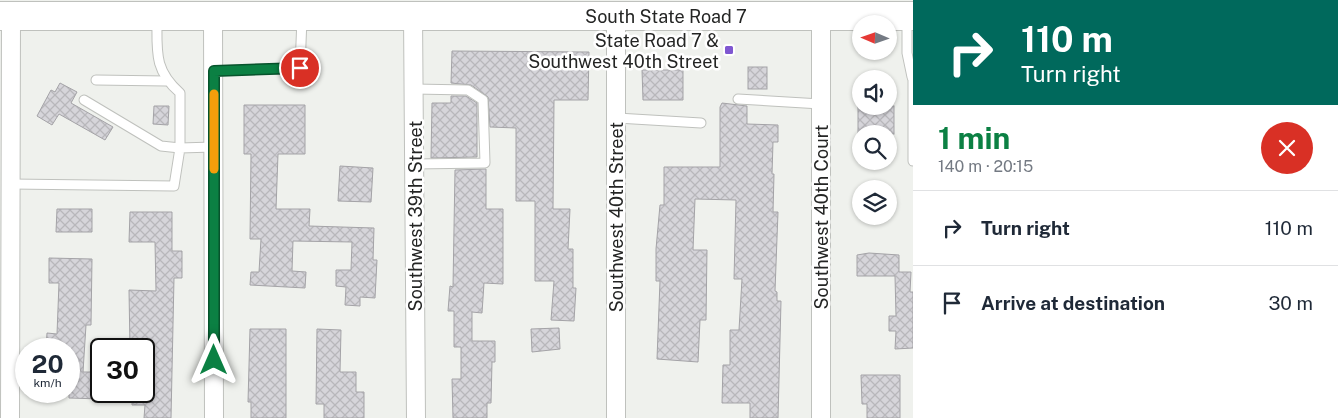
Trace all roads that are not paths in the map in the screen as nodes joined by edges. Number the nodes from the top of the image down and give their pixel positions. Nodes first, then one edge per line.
1 (179, 0) edge
2 (218, 7) edge
3 (302, 14) junction
4 (414, 14) junction
5 (145, 15) junction
6 (616, 15) junction
7 (6, 16) edge
8 (821, 16) junction
9 (910, 16) edge
10 (214, 71) junction
11 (912, 77) edge
12 (96, 80) dead end
13 (166, 81) junction
14 (414, 89) junction
15 (738, 99) dead end
16 (84, 100) dead end
17 (821, 104) junction
18 (617, 118) junction
19 (701, 123) dead end
20 (214, 146) junction
21 (180, 148) junction
22 (913, 161) edge
23 (414, 164) junction
24 (11, 184) junction
25 (6, 256) edge
26 (5, 388) edge
27 (10, 418) edge
28 (214, 418) edge
29 (416, 418) edge
30 (616, 418) edge
31 (821, 418) edge

1 - 5 main road
2 - 3 main road, South State Road 7
2 - 5 main road, South State Road 7
2 - 10 street
3 - 4 main road, South State Road 7
3 - 10 lane
4 - 6 main road, South State Road 7
4 - 14 street, Southwest 39th Street
5 - 7 main road, South State Road 7
5 - 13 lane
6 - 8 main road, South State Road 7
6 - 18 street, Southwest 40th Street
7 - 24 street
8 - 9 main road, South State Road 7
8 - 17 street, Southwest 40th Court
9 - 11 lane
10 - 20 street
11 - 22 lane
12 - 13 lane
13 - 21 lane
14 - 23 street, Southwest 39th Street
14 - 23 lane
15 - 17 lane
16 - 21 lane
17 - 31 street, Southwest 40th Court
18 - 19 lane
18 - 30 street, Southwest 40th Street
20 - 21 lane
20 - 28 street
21 - 24 lane
23 - 29 street, Southwest 39th Street
24 - 25 street
25 - 26 street
26 - 27 street

